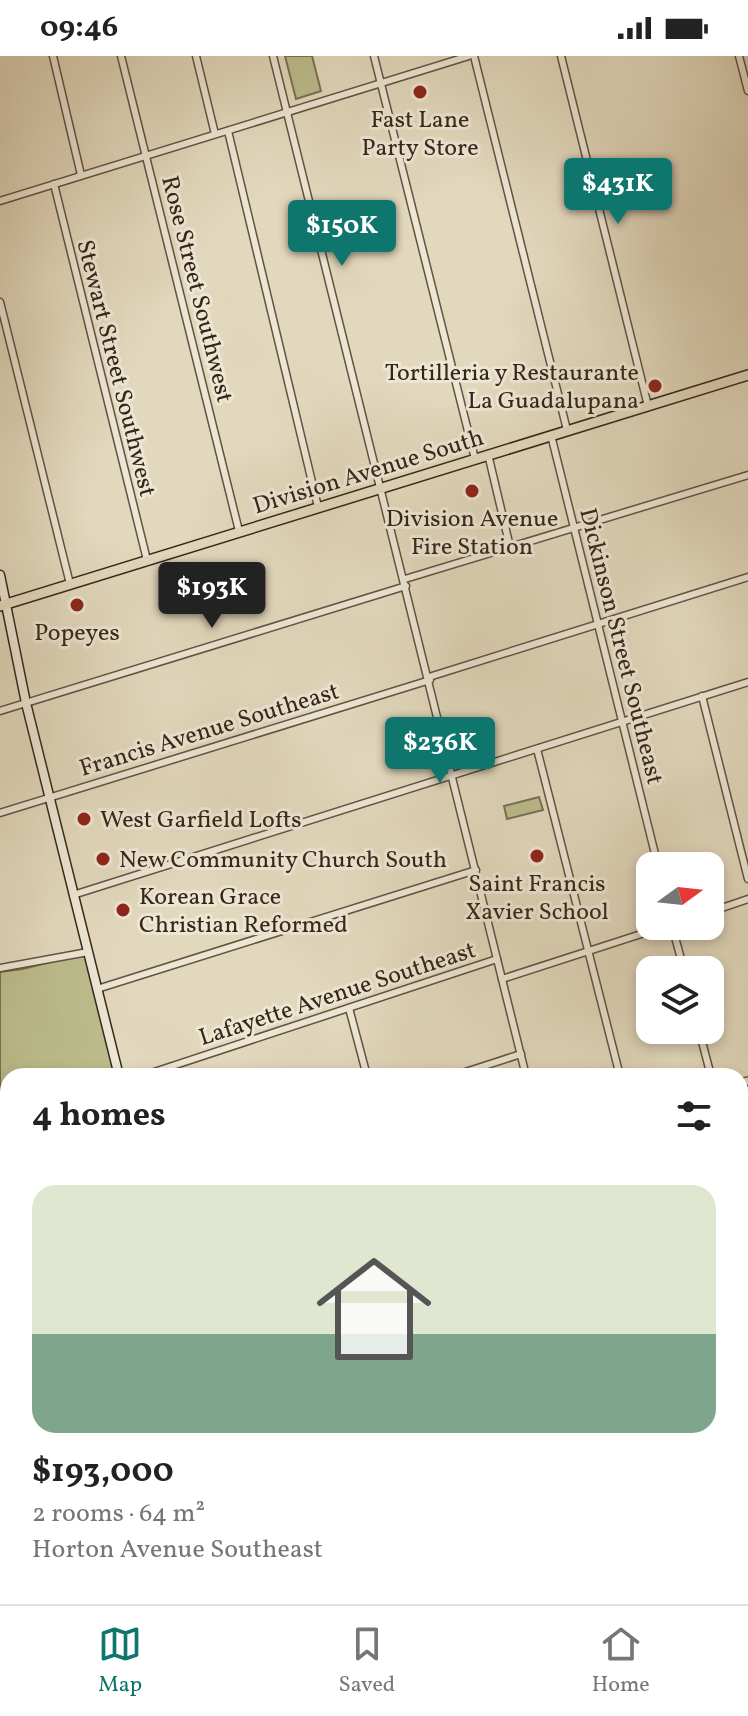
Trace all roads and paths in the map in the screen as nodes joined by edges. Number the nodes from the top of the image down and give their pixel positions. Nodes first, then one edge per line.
1 (53, 56) edge
2 (121, 56) edge
3 (196, 56) edge
4 (273, 56) edge
5 (374, 56) edge
6 (471, 56) edge
7 (561, 56) edge
8 (739, 56) edge
9 (381, 84) junction
10 (748, 91) edge
11 (287, 113) junction
12 (228, 131) junction
13 (215, 134) junction
14 (145, 155) junction
15 (81, 175) junction
16 (54, 184) junction
17 (0, 201) edge
18 (0, 302) edge
19 (748, 377) edge
20 (648, 406) junction
21 (567, 430) junction
22 (551, 435) junction
23 (488, 454) junction
24 (475, 459) junction
25 (748, 475) edge
26 (382, 487) junction
27 (318, 507) junction
28 (574, 527) junction
29 (239, 531) junction
30 (510, 547) junction
31 (147, 560) junction
32 (0, 575) edge
33 (748, 577) edge
34 (406, 582) junction
35 (70, 584) junction
36 (4, 605) edge
37 (598, 624) junction
38 (429, 678) junction
39 (748, 682) edge
40 (702, 696) junction
41 (26, 703) junction
42 (0, 711) edge
43 (622, 721) junction
44 (537, 749) junction
45 (453, 774) junction
46 (50, 798) junction
47 (0, 813) edge
48 (655, 852) edge
49 (476, 870) junction
50 (748, 879) edge
51 (73, 895) junction
52 (748, 899) edge
53 (724, 907) edge
54 (636, 936) edge
55 (588, 950) junction
56 (88, 952) junction
57 (497, 959) junction
58 (0, 968) edge
59 (502, 979) junction
60 (97, 989) junction
61 (349, 1008) junction
62 (703, 1044) edge
63 (521, 1054) junction
64 (117, 1068) edge
65 (166, 1068) edge
66 (365, 1068) edge
67 (478, 1068) edge
68 (524, 1068) edge
69 (618, 1068) edge
70 (709, 1068) edge

1 - 15 street
2 - 14 street, Rose Street Southwest
3 - 13 street
4 - 11 street
5 - 9 street
6 - 9 street
6 - 21 street
7 - 20 street
8 - 10 street
9 - 11 street
9 - 24 street
11 - 12 street
11 - 26 street
12 - 13 street
12 - 27 street
13 - 14 street
14 - 15 street
14 - 29 street, Rose Street Southwest
15 - 16 street
16 - 17 street
16 - 31 street, Stewart Street Southwest
18 - 35 street
19 - 20 main road, Division Avenue South
20 - 21 main road, Division Avenue South
21 - 22 main road, Division Avenue South
22 - 23 main road, Division Avenue South
22 - 28 street, Dickinson Street Southeast
23 - 24 main road, Division Avenue South
23 - 30 street
24 - 26 main road, Division Avenue South
25 - 28 street
26 - 27 main road, Division Avenue South
26 - 34 street
27 - 29 main road, Division Avenue South
28 - 30 street
28 - 37 street, Dickinson Street Southeast
29 - 31 main road, Division Avenue South
30 - 34 street
31 - 35 main road, Division Avenue South
32 - 36 main road
33 - 37 street, Francis Avenue Southeast
34 - 38 street
34 - 41 street
35 - 36 main road, Division Avenue South
36 - 41 main road
37 - 38 street, Francis Avenue Southeast
37 - 43 street, Dickinson Street Southeast
38 - 45 street
38 - 46 street, Francis Avenue Southeast
39 - 40 street
40 - 43 street
40 - 50 street
41 - 42 street
41 - 46 main road
43 - 44 street
43 - 48 street, Dickinson Street Southeast
44 - 45 street
44 - 55 street
45 - 49 street
45 - 51 street
46 - 47 street, Francis Avenue Southeast
46 - 51 main road
49 - 57 street
49 - 60 street
51 - 56 main road
52 - 53 street
54 - 55 street, Lafayette Avenue Southeast
55 - 59 street, Lafayette Avenue Southeast
55 - 69 street
56 - 58 street
56 - 60 main road
57 - 59 street
57 - 61 street, Lafayette Avenue Southeast
59 - 63 street
60 - 64 main road
61 - 65 street, Lafayette Avenue Southeast
61 - 66 street
62 - 70 street
63 - 67 street
63 - 68 street

